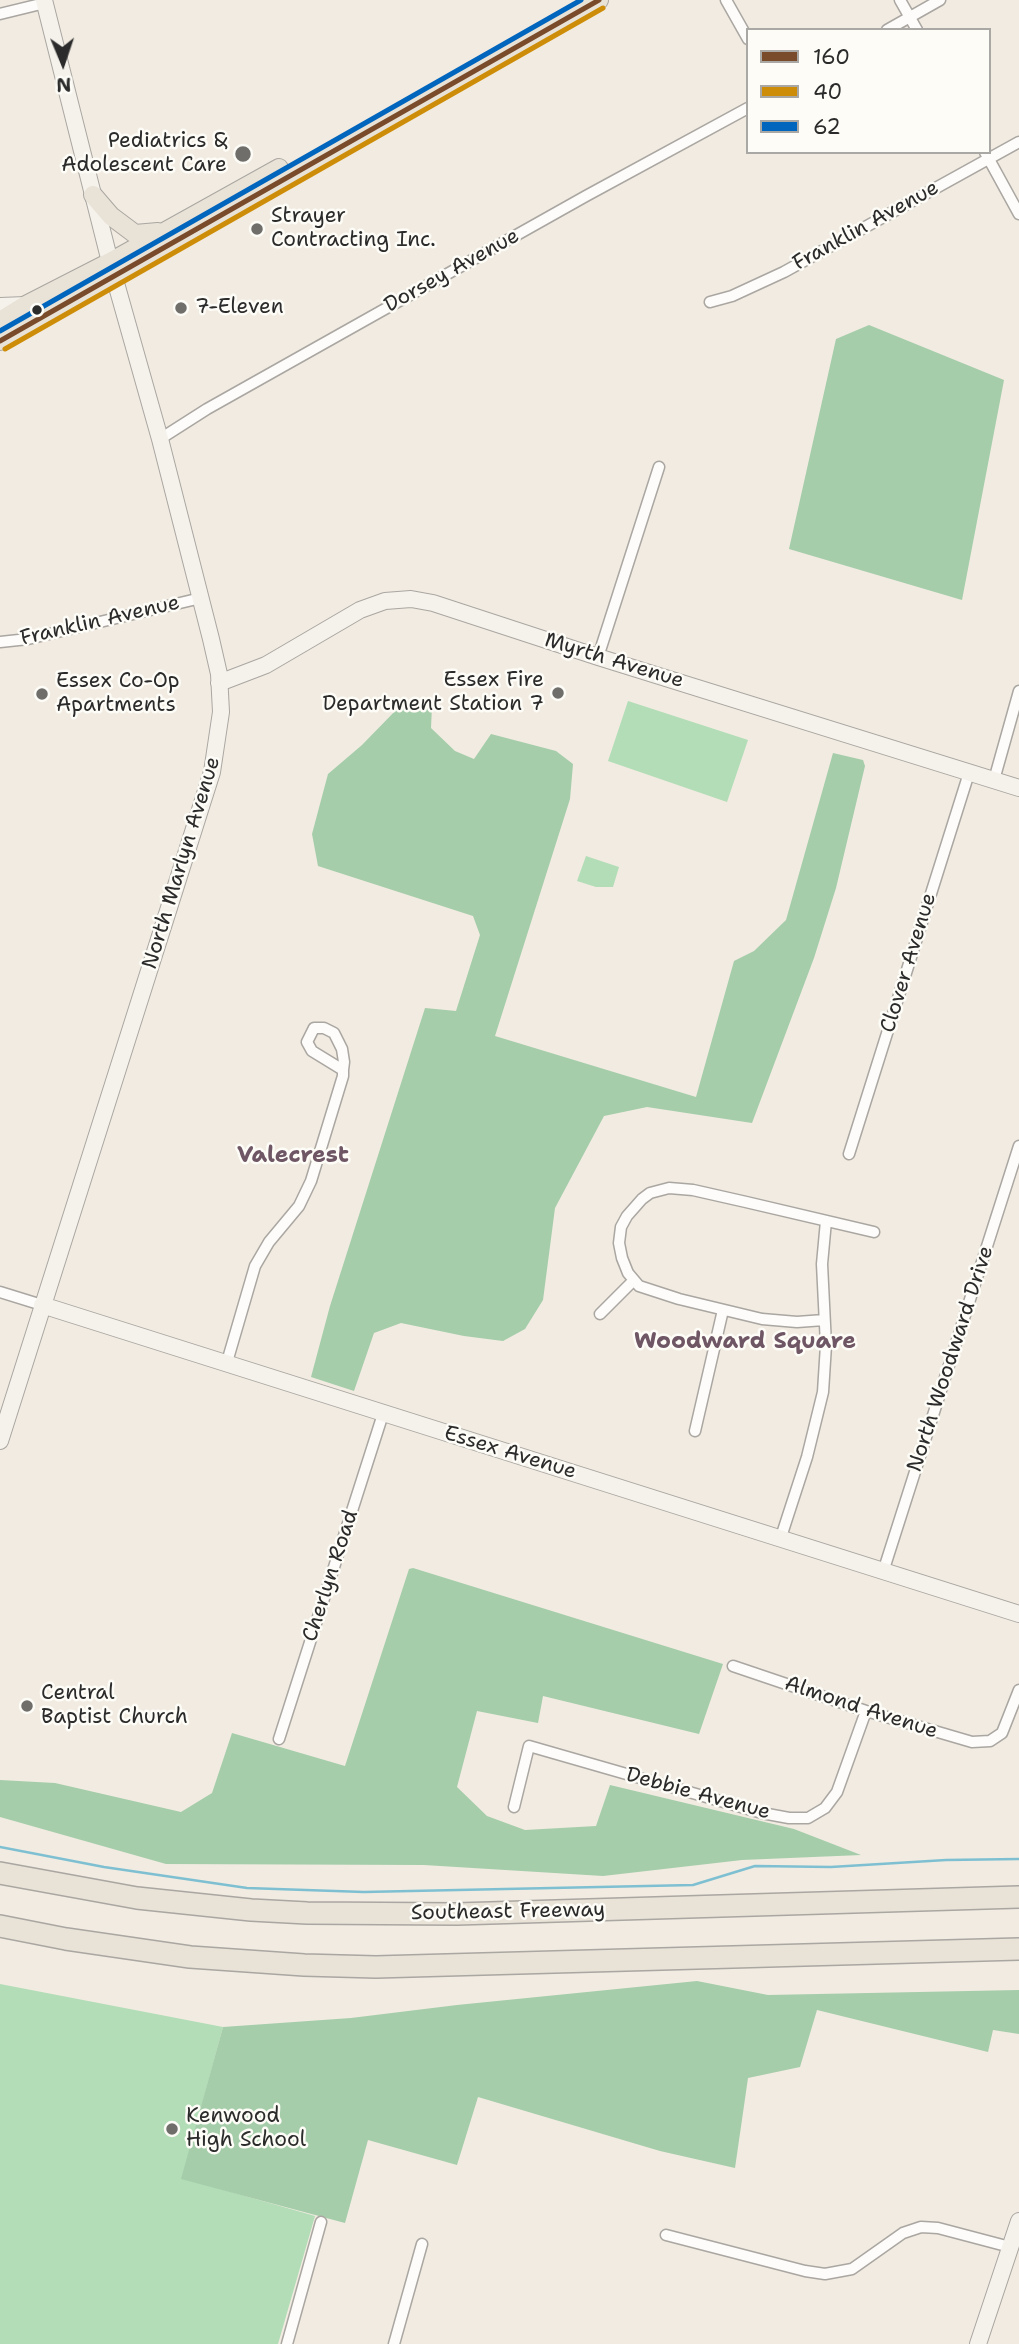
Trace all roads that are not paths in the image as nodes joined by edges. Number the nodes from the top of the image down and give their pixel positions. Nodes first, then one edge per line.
1 (580, 0) edge
2 (599, 0) edge
3 (726, 0) edge
4 (900, 0) edge
5 (940, 0) edge
6 (44, 1) edge
7 (0, 14) edge
8 (910, 17) junction
9 (891, 28) edge
10 (916, 28) edge
11 (746, 35) edge
12 (746, 109) edge
13 (1019, 142) edge
14 (991, 153) edge
15 (987, 155) edge
16 (93, 195) junction
17 (1019, 214) edge
18 (169, 230) junction
19 (112, 269) junction
20 (710, 302) dead end
21 (26, 305) junction
22 (0, 306) edge
23 (0, 321) edge
24 (0, 341) edge
25 (160, 439) junction
26 (659, 467) dead end
27 (201, 598) junction
28 (0, 642) edge
29 (598, 657) junction
30 (219, 684) junction
31 (1019, 691) edge
32 (968, 773) junction
33 (994, 780) junction
34 (1019, 788) edge
35 (344, 1070) dead end
36 (1019, 1146) edge
37 (849, 1154) dead end
38 (826, 1221) junction
39 (874, 1233) dead end
40 (633, 1281) junction
41 (0, 1292) edge
42 (42, 1305) junction
43 (723, 1310) junction
44 (600, 1314) dead end
45 (824, 1320) junction
46 (227, 1362) junction
47 (383, 1413) junction
48 (695, 1431) dead end
49 (0, 1441) edge
50 (780, 1537) junction
51 (883, 1572) junction
52 (1019, 1614) edge
53 (733, 1666) dead end
54 (1019, 1690) edge
55 (866, 1711) junction
56 (279, 1739) dead end
57 (514, 1807) dead end
58 (0, 1873) edge
59 (1019, 1897) edge
60 (0, 1926) edge
61 (1019, 1950) edge
62 (949, 1952) junction
63 (1019, 1955) edge
64 (1019, 2221) edge
65 (321, 2222) dead end
66 (666, 2235) dead end
67 (422, 2244) dead end
68 (1010, 2248) junction
69 (287, 2344) edge
70 (394, 2344) edge
71 (978, 2344) edge

1 - 18 main road
2 - 19 main road
3 - 11 street
4 - 8 street
5 - 8 street
6 - 7 street
6 - 16 street, North Marlyn Avenue
8 - 9 street
8 - 10 street
12 - 25 street, Dorsey Avenue
13 - 14 street, Franklin Avenue
15 - 17 street
15 - 20 street, Franklin Avenue
16 - 18 main road
16 - 19 street, North Marlyn Avenue
18 - 19 main road
19 - 21 main road
19 - 24 main road
19 - 25 street, North Marlyn Avenue
21 - 22 street
21 - 23 main road
25 - 27 street, North Marlyn Avenue
26 - 29 street
27 - 28 street, Franklin Avenue
27 - 30 street, North Marlyn Avenue
29 - 30 street, Myrth Avenue
29 - 32 street, Myrth Avenue
30 - 42 street, North Marlyn Avenue
31 - 33 street
32 - 33 street, Myrth Avenue
32 - 37 street, Clover Avenue
33 - 34 street, Myrth Avenue
35 - 46 street
36 - 51 street, North Woodward Drive
38 - 39 street
38 - 40 street
38 - 45 street
40 - 43 street
40 - 44 street
41 - 42 street, Essex Avenue
42 - 46 street, Essex Avenue
42 - 49 street, North Marlyn Avenue
43 - 45 street
43 - 48 street
45 - 50 street
46 - 47 street, Essex Avenue
47 - 50 street, Essex Avenue
47 - 56 street, Cherlyn Road
50 - 51 street, Essex Avenue
51 - 52 street, Essex Avenue
53 - 55 street, Almond Avenue
54 - 55 street, Almond Avenue
55 - 57 street, Debbie Avenue
58 - 59 highway, Southeast Freeway
60 - 62 highway
61 - 62 highway
62 - 63 highway
64 - 68 street
65 - 69 street
66 - 68 street
67 - 70 street
68 - 71 street

